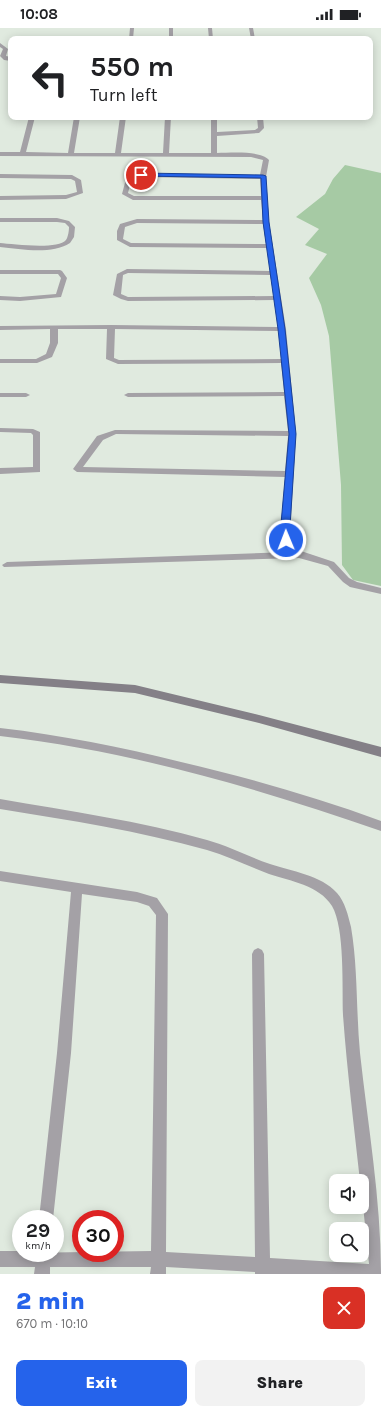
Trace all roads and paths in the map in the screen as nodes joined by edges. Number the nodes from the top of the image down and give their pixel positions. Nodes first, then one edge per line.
1 (8, 44) edge
2 (8, 58) edge
3 (31, 120) edge
4 (76, 120) edge
5 (122, 120) edge
6 (168, 120) edge
7 (214, 120) edge
8 (260, 120) edge
9 (214, 134) junction
10 (23, 153) junction
11 (71, 153) junction
12 (118, 153) junction
13 (0, 154) edge
14 (166, 154) junction
15 (214, 155) junction
16 (0, 176) edge
17 (263, 176) junction
18 (0, 198) edge
19 (264, 198) junction
20 (0, 220) edge
21 (266, 222) junction
22 (0, 245) edge
23 (269, 246) junction
24 (0, 272) edge
25 (273, 273) junction
26 (0, 298) edge
27 (276, 298) junction
28 (54, 327) junction
29 (0, 328) edge
30 (111, 328) junction
31 (282, 329) junction
32 (0, 361) edge
33 (284, 361) junction
34 (288, 394) junction
35 (0, 395) edge
36 (26, 395) dead end
37 (128, 395) dead end
38 (0, 430) edge
39 (292, 434) junction
40 (0, 472) edge
41 (288, 474) junction
42 (298, 555) junction
43 (7, 565) dead end
44 (381, 591) edge
45 (0, 679) edge
46 (0, 732) edge
47 (381, 752) edge
48 (0, 804) edge
49 (381, 826) edge
50 (0, 876) edge
51 (77, 887) junction
52 (258, 954) dead end
53 (47, 1210) edge
54 (0, 1259) edge
55 (158, 1259) junction
56 (12, 1260) edge
57 (64, 1261) edge
58 (263, 1269) edge
59 (379, 1272) edge
60 (158, 1274) edge

1 - 2 street
3 - 10 street
4 - 11 street
5 - 12 street
6 - 14 street
7 - 9 street
8 - 9 street
9 - 15 street
10 - 11 street
10 - 13 street
11 - 12 street
12 - 14 street
14 - 15 street
15 - 17 street
16 - 18 street
17 - 19 street
17 - 19 street
19 - 21 street
20 - 22 street
21 - 23 street
21 - 23 street
23 - 25 street
24 - 26 street
25 - 27 street
25 - 27 street
27 - 31 street
28 - 29 street
28 - 30 street
28 - 32 street
30 - 31 street
30 - 33 street
31 - 33 street
33 - 34 street
34 - 37 street
34 - 39 street
35 - 36 street
38 - 40 street
39 - 41 street
39 - 41 street
41 - 42 street
42 - 43 street
42 - 44 street
45 - 47 main road
46 - 49 street
48 - 59 street
50 - 51 street
51 - 53 street
51 - 55 street
52 - 58 street
54 - 56 street
55 - 57 street
55 - 58 street
55 - 60 street
58 - 59 street

